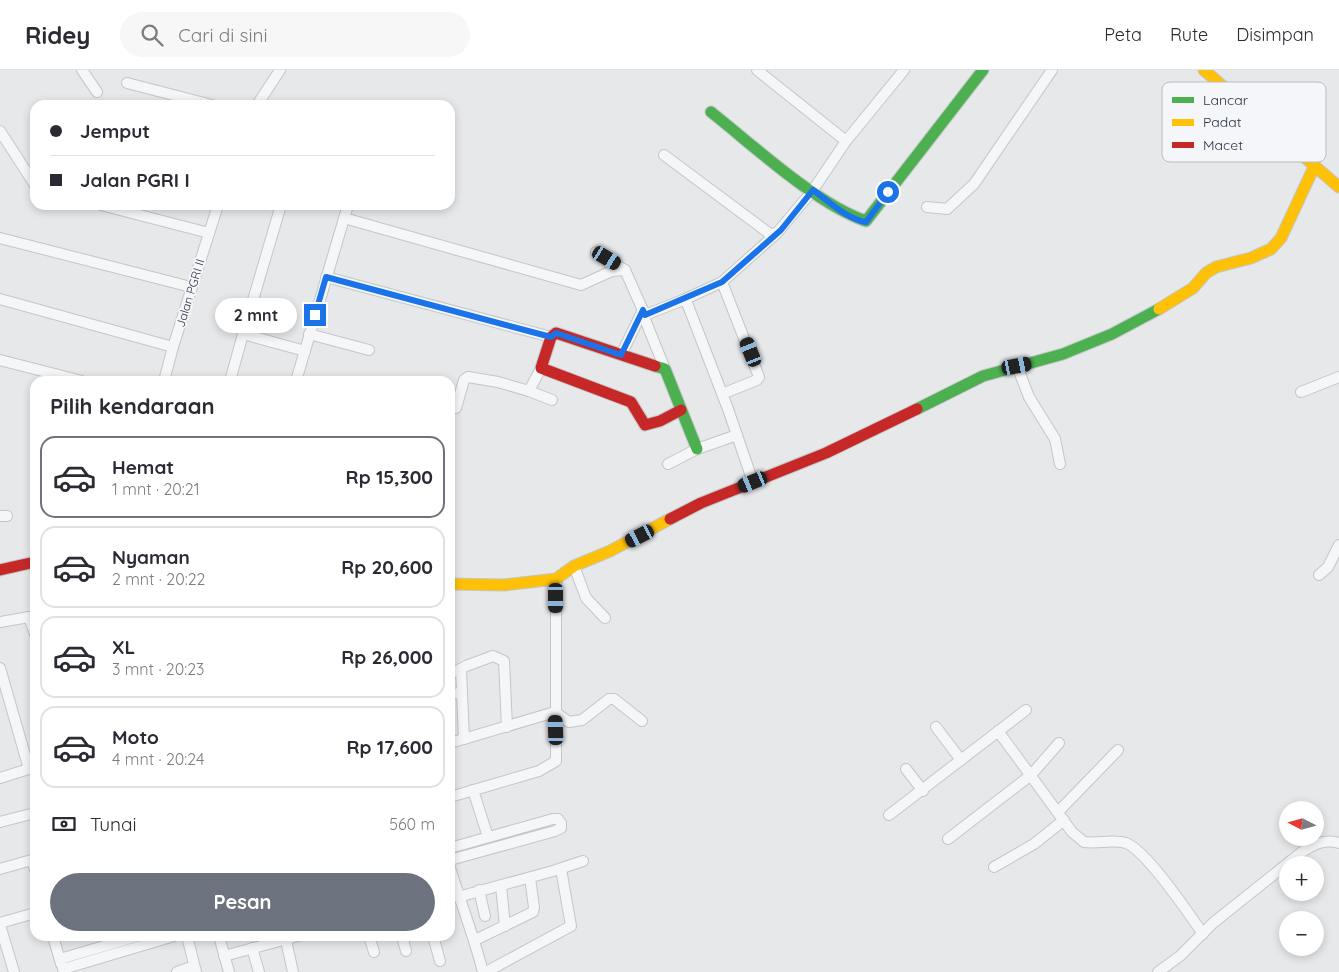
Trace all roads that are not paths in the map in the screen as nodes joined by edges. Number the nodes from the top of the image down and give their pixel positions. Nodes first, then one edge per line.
1 (82, 70) edge
2 (280, 70) edge
3 (757, 70) edge
4 (904, 70) edge
5 (982, 70) edge
6 (1052, 70) edge
7 (1204, 70) edge
8 (1218, 82) edge
9 (127, 83) dead end
10 (97, 92) dead end
11 (193, 100) edge
12 (259, 100) edge
13 (711, 112) dead end
14 (0, 131) edge
15 (846, 141) junction
16 (664, 155) dead end
17 (1308, 162) edge
18 (1314, 167) junction
19 (30, 177) edge
20 (1339, 187) edge
21 (813, 190) junction
22 (926, 207) dead end
23 (120, 210) edge
24 (216, 210) edge
25 (280, 210) edge
26 (346, 210) edge
27 (344, 218) junction
28 (209, 233) junction
29 (777, 233) junction
30 (0, 238) edge
31 (596, 252) dead end
32 (625, 270) junction
33 (326, 277) junction
34 (722, 282) junction
35 (192, 287) junction
36 (0, 299) edge
37 (683, 300) junction
38 (644, 312) junction
39 (243, 334) junction
40 (310, 334) junction
41 (551, 337) junction
42 (173, 347) junction
43 (369, 350) dead end
44 (305, 351) junction
45 (621, 355) junction
46 (0, 360) edge
47 (1017, 366) junction
48 (541, 368) junction
49 (665, 369) junction
50 (62, 376) edge
51 (165, 376) edge
52 (231, 376) edge
53 (298, 376) edge
54 (1339, 377) edge
55 (529, 391) junction
56 (1301, 392) dead end
57 (722, 394) junction
58 (552, 400) dead end
59 (456, 408) dead end
60 (680, 410) junction
61 (738, 435) junction
62 (697, 449) junction
63 (668, 464) dead end
64 (1060, 464) dead end
65 (753, 482) junction
66 (1339, 546) edge
67 (30, 563) edge
68 (574, 566) junction
69 (0, 570) edge
70 (1319, 575) dead end
71 (556, 579) junction
72 (455, 584) edge
73 (605, 618) dead end
74 (30, 620) edge
75 (0, 622) edge
76 (0, 668) edge
77 (461, 669) junction
78 (455, 672) edge
79 (462, 692) junction
80 (455, 694) edge
81 (1026, 710) dead end
82 (555, 712) junction
83 (642, 721) dead end
84 (507, 727) junction
85 (936, 727) dead end
86 (998, 730) junction
87 (464, 739) junction
88 (455, 742) edge
89 (1059, 743) dead end
90 (1118, 750) dead end
91 (961, 760) junction
92 (30, 762) edge
93 (30, 769) edge
94 (906, 769) dead end
95 (1031, 775) junction
96 (0, 778) edge
97 (473, 790) junction
98 (922, 791) junction
99 (455, 795) edge
100 (30, 814) edge
101 (889, 815) dead end
102 (1061, 816) junction
103 (0, 822) edge
104 (488, 836) junction
105 (948, 839) dead end
106 (1339, 843) edge
107 (455, 846) edge
108 (455, 859) edge
109 (583, 861) dead end
110 (30, 864) edge
111 (994, 867) dead end
112 (0, 869) edge
113 (561, 869) junction
114 (530, 878) junction
115 (501, 886) junction
116 (480, 890) junction
117 (455, 895) edge
118 (30, 915) edge
119 (485, 916) dead end
120 (0, 924) edge
121 (505, 926) junction
122 (1204, 934) junction
123 (475, 940) junction
124 (55, 941) edge
125 (121, 941) edge
126 (158, 941) edge
127 (187, 941) edge
128 (220, 941) edge
129 (275, 941) edge
130 (286, 941) edge
131 (371, 941) edge
132 (403, 941) edge
133 (434, 941) edge
134 (252, 948) junction
135 (406, 951) dead end
136 (374, 952) dead end
137 (224, 956) junction
138 (60, 959) junction
139 (440, 961) dead end
140 (195, 969) edge
141 (63, 971) edge
142 (14, 972) edge
143 (177, 972) edge
144 (229, 972) edge
145 (259, 972) edge
146 (293, 972) edge
147 (485, 972) edge
148 (1158, 972) edge

1 - 10 street
2 - 12 street
3 - 15 street
4 - 15 street
5 - 21 street
6 - 22 street
7 - 8 street
9 - 11 street
13 - 21 street
14 - 19 street
15 - 21 street
16 - 29 street
17 - 18 street
18 - 20 street
18 - 47 street
21 - 29 street
23 - 28 street
24 - 28 street, Jalan PGRI II
25 - 39 street
26 - 27 street
27 - 32 street
27 - 33 street
28 - 35 street, Jalan PGRI II
29 - 34 street
30 - 35 street
31 - 32 street
32 - 38 street
33 - 40 street
33 - 41 street
34 - 37 street
34 - 57 street
35 - 42 street, Jalan PGRI II
36 - 42 street
37 - 38 street
37 - 57 street
38 - 45 street
38 - 49 street
39 - 44 street
39 - 52 street
40 - 43 street
40 - 44 street
41 - 45 street
41 - 48 street
42 - 51 street, Jalan PGRI II
44 - 53 street
45 - 49 street
46 - 50 street
47 - 64 street
47 - 65 street
48 - 55 street
48 - 60 street
49 - 60 street
54 - 56 street
55 - 58 street
55 - 59 street
57 - 61 street
60 - 62 street
61 - 62 street
61 - 65 street
62 - 63 street
65 - 68 street
66 - 70 street
67 - 69 street
68 - 71 street
68 - 73 street
71 - 72 street
71 - 82 street
74 - 75 street
76 - 92 street
77 - 78 street
77 - 79 street
77 - 84 street
79 - 80 street
79 - 87 street
81 - 86 street
82 - 83 street
82 - 84 street
82 - 97 street
84 - 87 street
85 - 91 street
86 - 91 street
86 - 95 street
87 - 88 street
89 - 95 street
90 - 102 street
91 - 98 street
93 - 96 street
94 - 98 street
95 - 102 street
95 - 105 street
97 - 99 street
97 - 104 street
98 - 101 street
100 - 103 street
102 - 111 street
102 - 122 street
104 - 107 street
104 - 108 street
106 - 122 street
109 - 113 street
110 - 112 street
113 - 114 street
113 - 147 street
114 - 115 street
114 - 121 street
115 - 116 street
115 - 121 street
116 - 117 street
116 - 119 street
117 - 123 street
118 - 120 street
120 - 142 street
121 - 123 street
122 - 148 street
123 - 147 street
124 - 138 street
125 - 138 street
126 - 141 street
127 - 140 street
128 - 137 street
129 - 134 street
130 - 146 street
131 - 136 street
132 - 135 street
133 - 139 street
134 - 137 street
134 - 145 street
137 - 144 street
138 - 141 street
140 - 143 street

